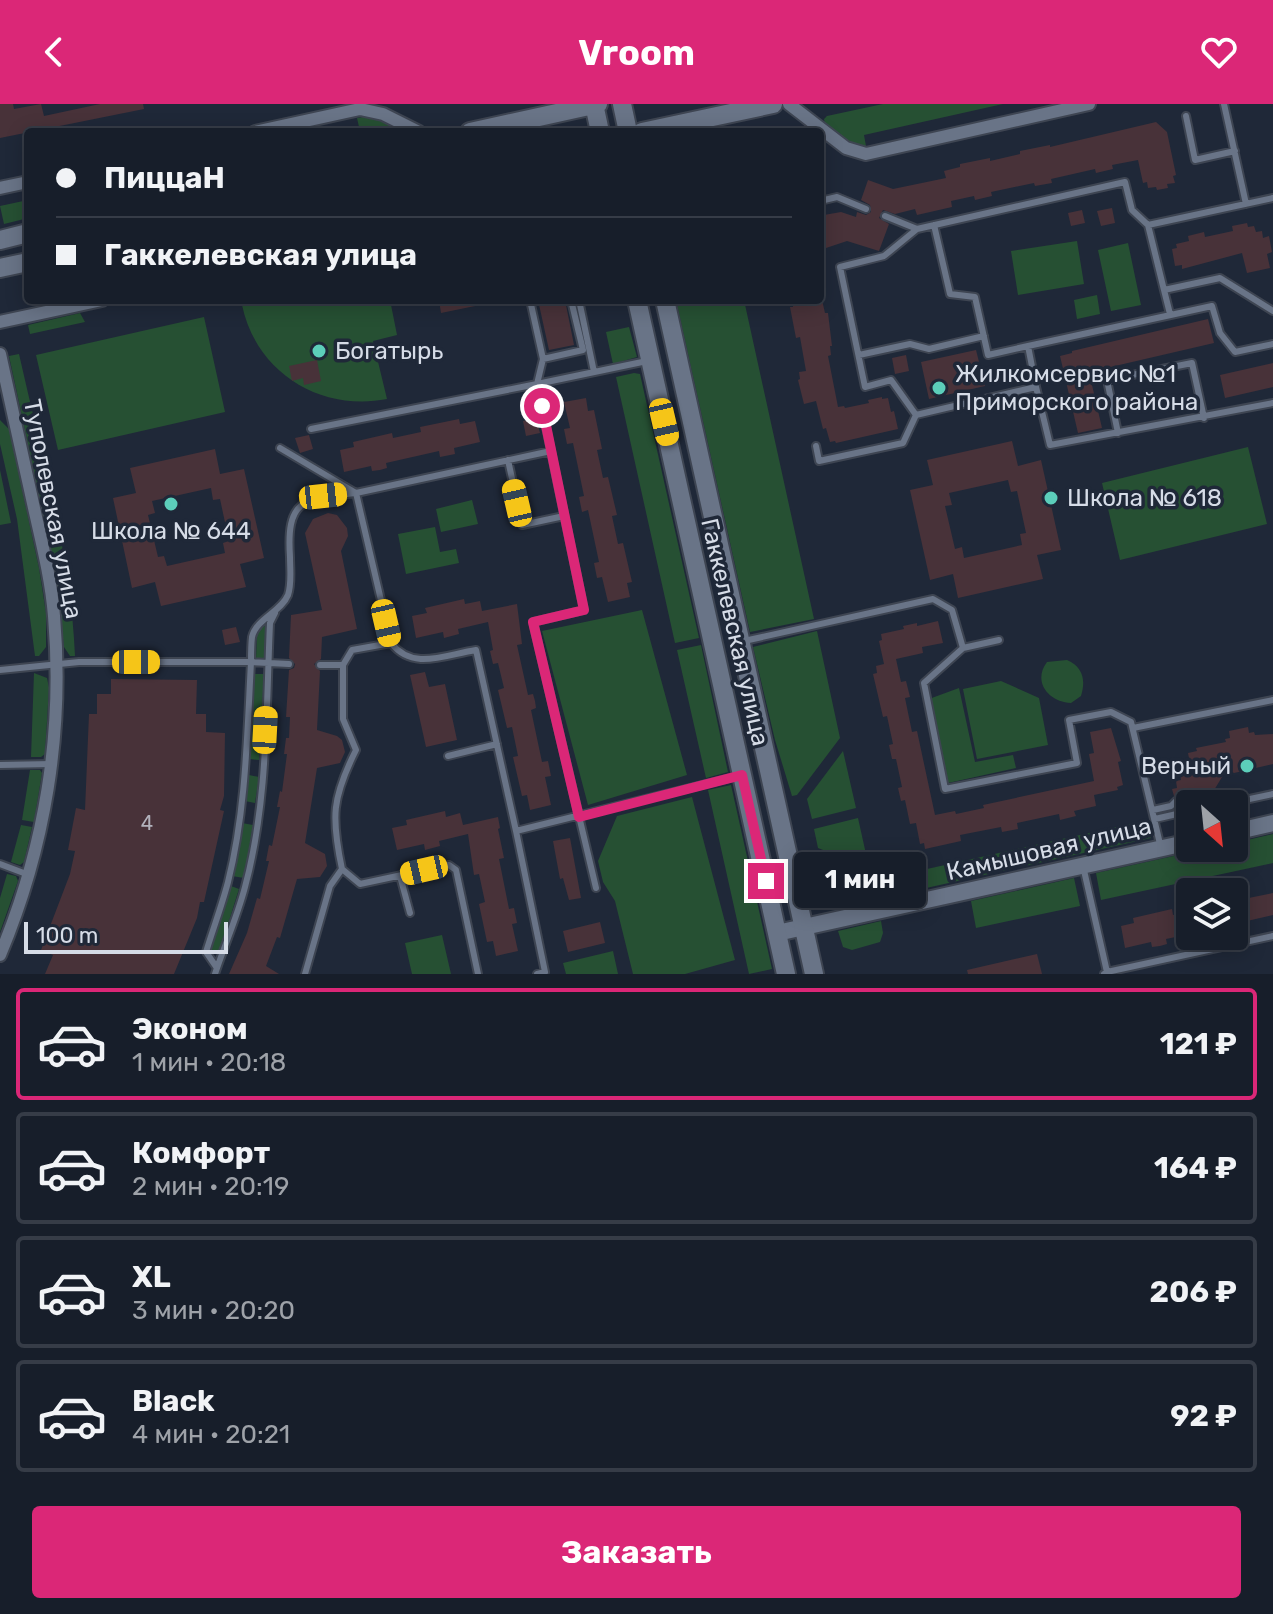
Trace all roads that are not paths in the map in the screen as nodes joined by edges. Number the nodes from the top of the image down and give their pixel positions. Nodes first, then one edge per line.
1 (596, 104) edge
2 (622, 104) edge
3 (773, 104) edge
4 (789, 104) edge
5 (1089, 104) edge
6 (1224, 104) edge
7 (345, 108) edge
8 (1186, 116) dead end
9 (270, 128) edge
10 (410, 128) edge
11 (488, 128) edge
12 (599, 128) edge
13 (627, 128) edge
14 (661, 128) edge
15 (820, 128) edge
16 (824, 131) edge
17 (1235, 151) junction
18 (24, 183) edge
19 (0, 188) edge
20 (1273, 198) edge
21 (824, 200) edge
22 (1246, 204) junction
23 (866, 209) dead end
24 (885, 216) dead end
25 (934, 225) junction
26 (1148, 225) junction
27 (917, 229) junction
28 (24, 234) edge
29 (0, 240) edge
30 (24, 263) edge
31 (0, 268) edge
32 (1164, 290) junction
33 (83, 304) edge
34 (531, 304) edge
35 (572, 304) edge
36 (580, 304) edge
37 (638, 304) edge
38 (666, 304) edge
39 (1273, 311) edge
40 (1170, 314) junction
41 (0, 322) edge
42 (984, 336) junction
43 (1273, 344) edge
44 (1028, 346) junction
45 (0, 354) edge
46 (859, 355) junction
47 (543, 359) junction
48 (650, 360) junction
49 (594, 372) junction
50 (537, 384) junction
51 (1036, 387) junction
52 (1273, 403) edge
53 (6, 410) edge
54 (916, 415) junction
55 (1204, 418) junction
56 (311, 429) dead end
57 (1118, 433) junction
58 (816, 446) dead end
59 (280, 448) dead end
60 (551, 451) junction
61 (508, 460) junction
62 (356, 493) junction
63 (564, 516) junction
64 (275, 613) junction
65 (999, 640) dead end
66 (740, 642) junction
67 (391, 643) junction
68 (963, 648) junction
69 (251, 662) junction
70 (268, 663) junction
71 (289, 664) dead end
72 (56, 665) junction
73 (320, 665) dead end
74 (343, 665) junction
75 (0, 670) edge
76 (1273, 700) edge
77 (1133, 728) junction
78 (497, 744) junction
79 (448, 756) dead end
80 (52, 764) junction
81 (0, 765) edge
82 (246, 772) junction
83 (263, 774) junction
84 (742, 775) junction
85 (1273, 794) edge
86 (1248, 799) edge
87 (1176, 801) dead end
88 (1153, 810) junction
89 (1176, 814) edge
90 (239, 816) junction
91 (579, 817) junction
92 (257, 819) junction
93 (1155, 819) junction
94 (1273, 823) edge
95 (1248, 829) edge
96 (516, 831) junction
97 (1176, 845) edge
98 (1161, 848) junction
99 (0, 864) edge
100 (1083, 866) junction
101 (342, 869) junction
102 (29, 875) junction
103 (400, 876) junction
104 (877, 876) dead end
105 (228, 881) junction
106 (246, 886) junction
107 (596, 888) dead end
108 (885, 909) junction
109 (410, 913) dead end
110 (804, 927) junction
111 (777, 933) junction
112 (1273, 936) edge
113 (0, 955) edge
114 (216, 971) edge
115 (545, 973) edge
116 (1106, 973) edge
117 (305, 974) edge
118 (478, 974) edge
119 (537, 974) edge
120 (786, 974) edge
121 (814, 974) edge

1 - 11 main road
1 - 12 main road
2 - 13 main road
3 - 14 main road
4 - 15 street
5 - 16 street
6 - 17 lane
7 - 9 street
7 - 10 street
8 - 17 lane
17 - 22 lane
18 - 19 street
20 - 22 lane
21 - 23 lane
22 - 26 lane
24 - 27 lane
25 - 26 lane
25 - 27 lane
25 - 42 lane
26 - 32 lane
27 - 46 lane
28 - 29 main road
30 - 31 main road
32 - 39 lane
32 - 40 lane
33 - 41 street
34 - 47 lane
35 - 47 lane
36 - 49 lane
37 - 48 main road, Гаккелевская улица
38 - 66 main road, Гаккелевская улица
40 - 43 lane
40 - 44 lane
42 - 44 lane
42 - 46 lane
44 - 51 lane
45 - 53 street, Туполевская улица
46 - 54 lane
47 - 50 lane
48 - 49 lane
48 - 84 main road, Гаккелевская улица
49 - 50 lane
50 - 56 lane
50 - 60 lane
51 - 54 lane
51 - 57 lane
52 - 55 lane
53 - 72 street, Туполевская улица
54 - 58 lane
55 - 57 lane
55 - 57 lane
59 - 62 lane
60 - 61 lane
60 - 63 lane
61 - 62 lane
61 - 63 lane
62 - 64 lane
62 - 67 lane
63 - 91 lane
64 - 69 lane
64 - 70 lane
65 - 68 lane
66 - 68 lane
66 - 110 main road, Гаккелевская улица
67 - 74 lane
67 - 78 lane
68 - 77 lane
69 - 70 lane
69 - 72 lane
69 - 82 lane
70 - 71 lane
70 - 83 lane
72 - 75 lane
72 - 80 street, Туполевская улица
73 - 74 lane
74 - 101 lane
76 - 77 lane
77 - 88 lane
78 - 79 lane
78 - 96 lane
80 - 81 lane
80 - 102 street, Туполевская улица
82 - 83 lane
82 - 90 lane
83 - 92 lane
84 - 91 lane
84 - 111 main road, Гаккелевская улица
85 - 86 lane
87 - 88 lane
88 - 93 lane
89 - 93 lane
90 - 92 lane
90 - 105 lane
91 - 96 lane
91 - 107 lane
92 - 106 lane
93 - 98 lane
94 - 95 street
96 - 115 lane
97 - 98 street, Камышовая улица
98 - 100 street, Камышовая улица
99 - 102 lane
100 - 108 street, Камышовая улица
100 - 116 lane
101 - 103 lane
101 - 117 lane
102 - 113 street, Туполевская улица
103 - 109 lane
103 - 118 lane
104 - 108 lane
105 - 106 lane
105 - 114 lane
106 - 114 lane
108 - 110 street, Камышовая улица
110 - 111 street, Камышовая улица
110 - 121 main road, Гаккелевская улица
111 - 120 main road, Гаккелевская улица
112 - 116 lane
115 - 119 lane

